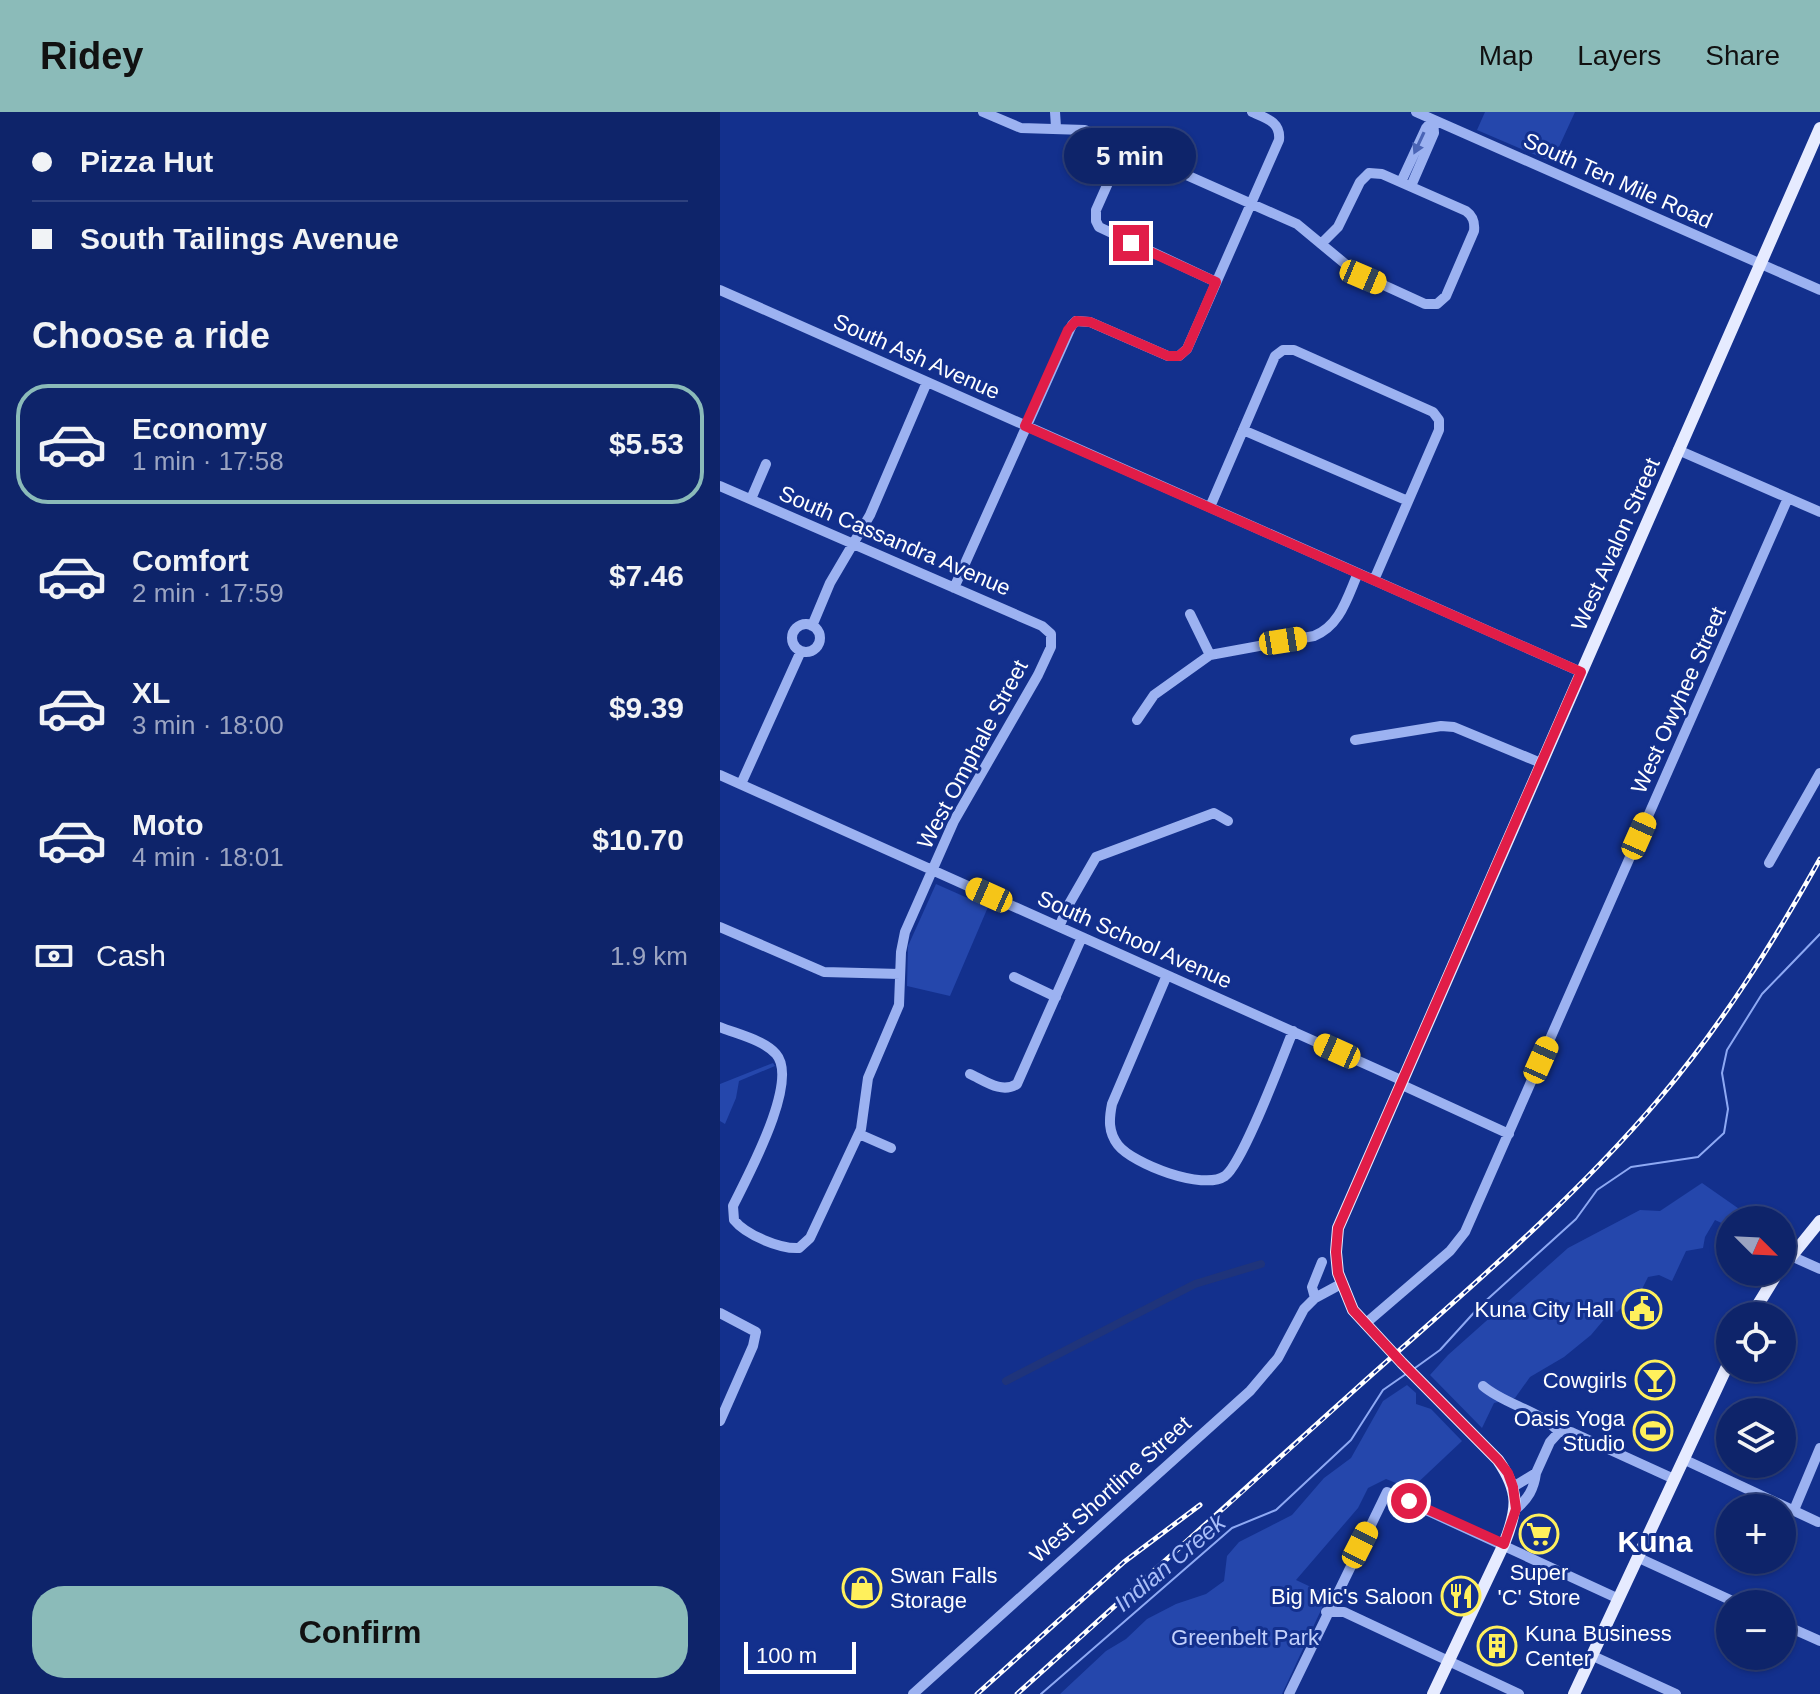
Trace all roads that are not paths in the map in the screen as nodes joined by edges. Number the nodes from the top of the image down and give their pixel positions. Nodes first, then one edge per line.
1 (983, 112) edge
2 (1055, 112) edge
3 (1252, 112) edge
4 (1416, 112) edge
5 (1435, 116) edge
6 (1056, 127) junction
7 (1820, 128) edge
8 (1124, 147) junction
9 (1406, 184) junction
10 (1251, 204) junction
11 (1321, 244) junction
12 (1760, 264) junction
13 (1216, 282) junction
14 (720, 290) edge
15 (1820, 290) edge
16 (927, 382) junction
17 (1025, 426) junction
18 (1243, 430) junction
19 (1678, 450) junction
20 (766, 464) dead end
21 (720, 486) edge
22 (1788, 498) junction
23 (751, 499) junction
24 (1408, 501) junction
25 (1210, 507) junction
26 (1820, 512) edge
27 (854, 545) junction
28 (1358, 573) junction
29 (1374, 580) junction
30 (954, 588) junction
31 (1190, 614) dead end
32 (812, 626) junction
33 (1051, 634) joint
34 (801, 651) junction
35 (1210, 655) junction
36 (1581, 672) junction
37 (1137, 720) dead end
38 (1355, 740) dead end
39 (1541, 763) junction
40 (1820, 773) edge
41 (720, 775) edge
42 (741, 784) junction
43 (1228, 821) dead end
44 (1769, 863) dead end
45 (932, 870) junction
46 (720, 927) edge
47 (1059, 927) junction
48 (1082, 937) junction
49 (900, 974) junction
50 (1167, 975) junction
51 (1014, 977) dead end
52 (1056, 997) junction
53 (720, 1027) edge
54 (1293, 1031) junction
55 (970, 1074) dead end
56 (1400, 1082) junction
57 (859, 1134) junction
58 (1509, 1134) junction
59 (891, 1148) dead end
60 (1820, 1221) edge
61 (1796, 1250) edge
62 (1796, 1258) edge
63 (1322, 1262) dead end
64 (1820, 1269) edge
65 (1341, 1284) junction
66 (1315, 1298) junction
67 (720, 1313) edge
68 (1365, 1324) junction
69 (1720, 1382) edge
70 (1483, 1386) dead end
71 (720, 1421) edge
72 (1559, 1432) junction
73 (1820, 1448) edge
74 (1683, 1459) junction
75 (1536, 1473) junction
76 (1674, 1479) junction
77 (1513, 1487) junction
78 (1759, 1494) edge
79 (1796, 1505) edge
80 (1516, 1509) junction
81 (1796, 1511) edge
82 (1818, 1522) dead end
83 (1504, 1544) junction
84 (1639, 1558) junction
85 (1716, 1593) edge
86 (1619, 1599) junction
87 (1326, 1612) junction
88 (1796, 1630) edge
89 (1820, 1641) edge
90 (1593, 1656) junction
91 (1448, 1662) junction
92 (913, 1694) edge
93 (1289, 1694) edge
94 (1433, 1694) edge
95 (1519, 1694) edge
96 (1574, 1694) edge
97 (1676, 1694) edge

1 - 6 street
2 - 6 street
3 - 10 street
4 - 5 street, South Ten Mile Road
5 - 9 street
5 - 12 street, South Ten Mile Road
6 - 8 street
7 - 12 main road, West Avalon Street
8 - 10 street
8 - 13 street
9 - 11 street
9 - 11 street
10 - 11 street
10 - 13 street
12 - 15 street, South Ten Mile Road
12 - 19 main road, West Avalon Street
13 - 17 street
14 - 16 street, South Ash Avenue
16 - 17 street, South Ash Avenue
16 - 27 street
17 - 25 street, South Ash Avenue
17 - 30 street
18 - 24 street
18 - 24 street
18 - 25 street
19 - 22 street
19 - 36 main road, West Avalon Street
20 - 23 street
21 - 23 street, South Cassandra Avenue
22 - 26 street
22 - 58 street, West Owyhee Street
23 - 27 street, South Cassandra Avenue
24 - 29 street
25 - 28 street, South Ash Avenue
27 - 30 street, South Cassandra Avenue
27 - 32 street
28 - 29 street, South Ash Avenue
28 - 35 street
29 - 36 street, South Ash Avenue
30 - 33 street, South Cassandra Avenue
31 - 35 street
32 - 34 street
32 - 34 street
33 - 45 street, West Omphale Street
34 - 42 street
35 - 37 street
36 - 39 main road, West Avalon Street
38 - 39 street
39 - 56 main road, West Avalon Street
40 - 44 street
41 - 42 street, South School Avenue
42 - 45 street, South School Avenue
43 - 47 street
45 - 47 street, South School Avenue
45 - 49 street, West Omphale Street
46 - 49 street
47 - 48 street, South School Avenue
48 - 50 street, South School Avenue
48 - 52 street
49 - 57 street, West Omphale Street
50 - 54 street, South School Avenue
50 - 54 street
51 - 52 street
52 - 55 street
53 - 57 street, West Omphale Street
54 - 56 street, South School Avenue
56 - 58 street, South School Avenue
56 - 65 main road, West Avalon Street
57 - 59 street
58 - 68 street, West Owyhee Street
60 - 61 main road
62 - 64 street
63 - 66 street, West Shortline Street
65 - 66 street, West Shortline Street
65 - 68 main road
66 - 92 street, West Shortline Street
67 - 71 street
68 - 77 main road
69 - 74 main road
70 - 72 street
72 - 75 street
72 - 76 street
73 - 79 street
74 - 76 main road
74 - 78 street
75 - 77 street
75 - 80 street
76 - 84 main road
77 - 80 main road
80 - 83 main road
81 - 82 street
83 - 86 street
83 - 87 street
83 - 91 main road
84 - 85 street
84 - 86 main road
86 - 90 main road
87 - 91 street
87 - 93 street
88 - 89 street
90 - 96 main road
90 - 97 street
91 - 94 main road
91 - 95 street

